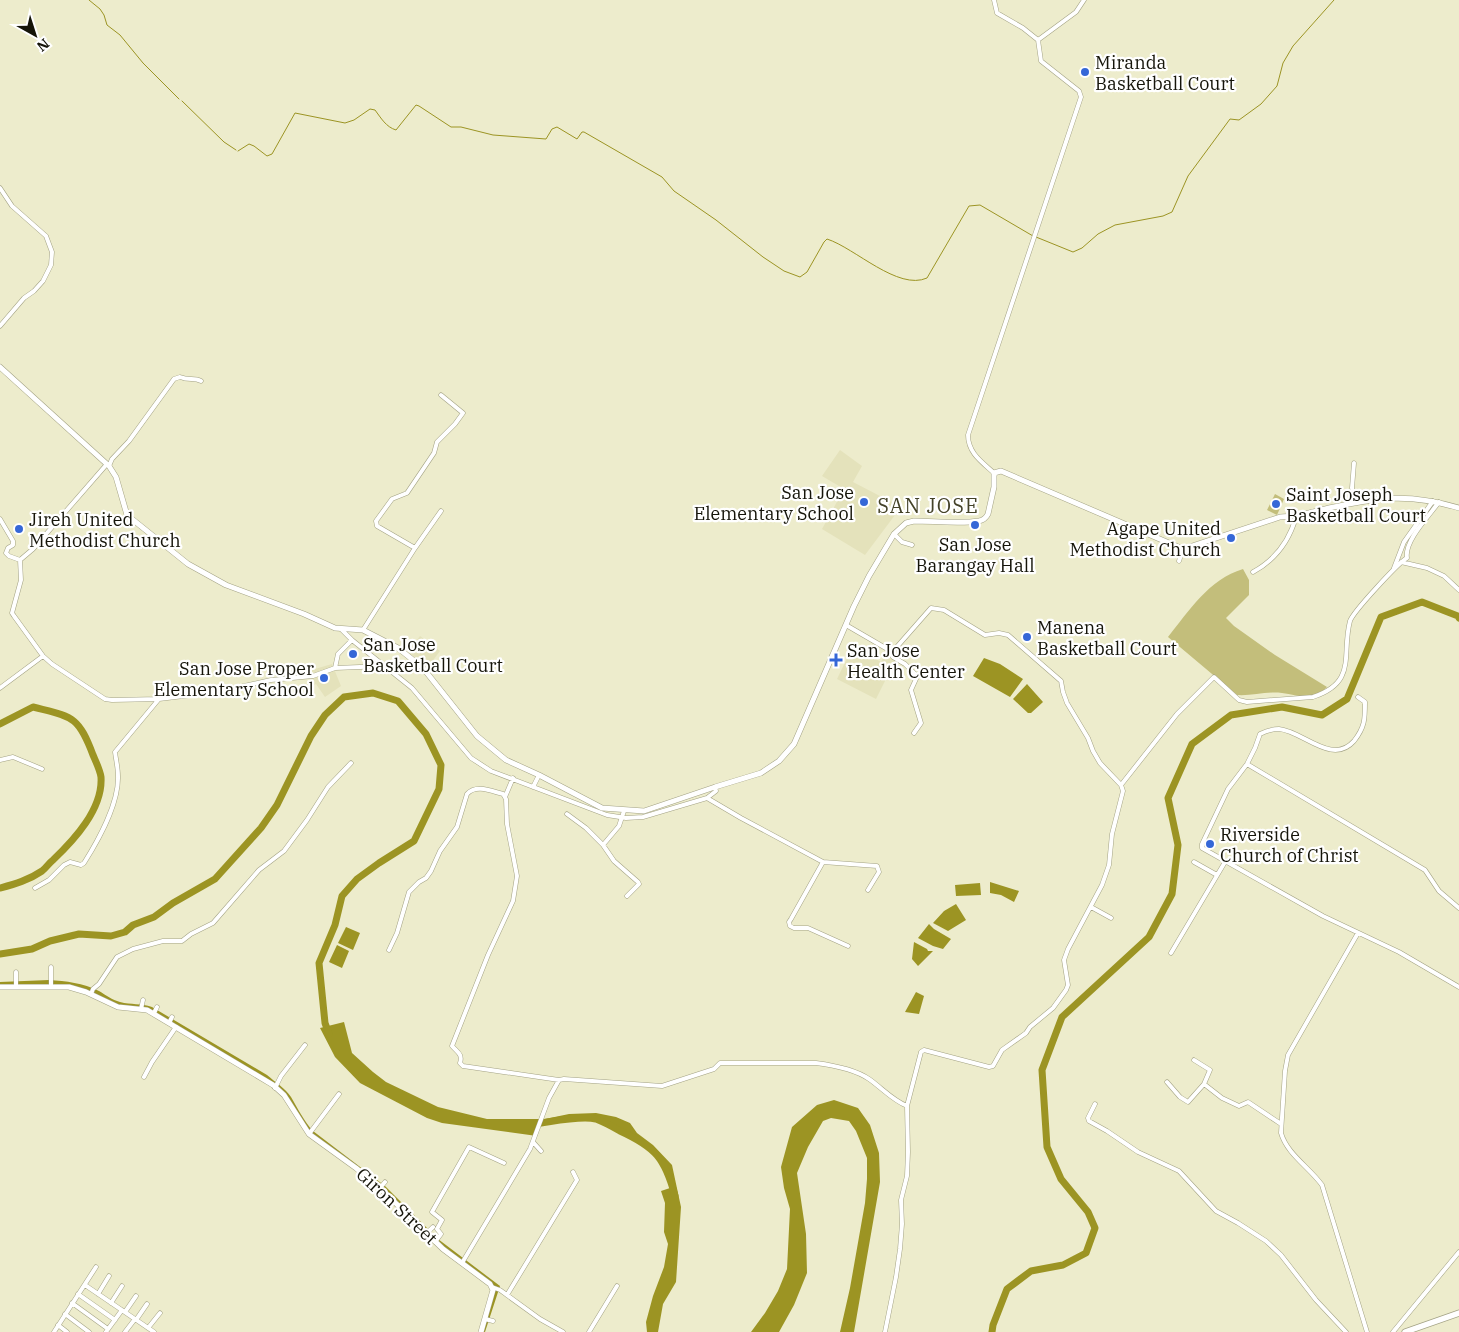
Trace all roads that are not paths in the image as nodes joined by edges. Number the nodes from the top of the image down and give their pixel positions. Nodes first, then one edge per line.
1 (994, 0) edge
2 (1084, 0) edge
3 (1038, 40) junction
4 (0, 188) edge
5 (0, 326) edge
6 (0, 367) edge
7 (201, 380) dead end
8 (441, 396) dead end
9 (1354, 462) dead end
10 (108, 465) junction
11 (994, 474) junction
12 (1433, 501) junction
13 (1356, 502) junction
14 (1440, 502) junction
15 (1459, 508) edge
16 (441, 511) dead end
17 (1296, 517) junction
18 (0, 519) edge
19 (894, 534) junction
20 (912, 545) dead end
21 (414, 548) junction
22 (1183, 549) junction
23 (20, 560) junction
24 (1179, 561) dead end
25 (1400, 562) junction
26 (1253, 572) dead end
27 (1391, 574) junction
28 (1459, 590) edge
29 (846, 625) junction
30 (341, 629) junction
31 (363, 630) junction
32 (352, 640) junction
33 (889, 650) junction
34 (43, 656) junction
35 (384, 666) junction
36 (335, 668) junction
37 (0, 688) edge
38 (1358, 697) dead end
39 (159, 700) junction
40 (914, 733) dead end
41 (0, 760) edge
42 (351, 763) dead end
43 (1247, 764) junction
44 (42, 769) dead end
45 (539, 775) junction
46 (513, 778) junction
47 (1121, 784) junction
48 (533, 787) junction
49 (715, 787) junction
50 (505, 797) junction
51 (707, 798) junction
52 (624, 810) junction
53 (568, 814) dead end
54 (622, 818) junction
55 (603, 845) junction
56 (824, 862) junction
57 (1194, 862) dead end
58 (1225, 862) junction
59 (1217, 875) junction
60 (35, 888) dead end
61 (868, 890) dead end
62 (626, 896) dead end
63 (1091, 906) junction
64 (1459, 908) edge
65 (1111, 918) dead end
66 (1358, 932) junction
67 (848, 946) dead end
68 (389, 950) dead end
69 (1171, 953) dead end
70 (51, 967) dead end
71 (16, 972) dead end
72 (3, 985) edge
73 (16, 985) junction
74 (51, 986) junction
75 (1459, 987) edge
76 (92, 992) junction
77 (157, 1007) dead end
78 (154, 1013) junction
79 (176, 1027) junction
80 (304, 1045) dead end
81 (1194, 1060) dead end
82 (144, 1077) dead end
83 (559, 1080) junction
84 (1167, 1082) dead end
85 (1204, 1084) junction
86 (276, 1086) junction
87 (340, 1094) dead end
88 (1095, 1104) dead end
89 (908, 1106) junction
90 (1281, 1124) junction
91 (310, 1132) junction
92 (533, 1142) junction
93 (541, 1151) dead end
94 (504, 1163) dead end
95 (369, 1170) dead end
96 (573, 1172) dead end
97 (365, 1175) junction
98 (376, 1175) dead end
99 (372, 1180) junction
100 (385, 1182) dead end
101 (380, 1187) junction
102 (433, 1227) dead end
103 (428, 1233) junction
104 (436, 1240) junction
105 (1459, 1252) edge
106 (463, 1261) junction
107 (96, 1267) dead end
108 (109, 1276) dead end
109 (85, 1285) junction
110 (122, 1286) dead end
111 (617, 1286) dead end
112 (496, 1288) junction
113 (78, 1294) junction
114 (98, 1294) junction
115 (507, 1295) junction
116 (136, 1296) dead end
117 (111, 1303) junction
118 (72, 1304) junction
119 (147, 1304) dead end
120 (123, 1311) junction
121 (160, 1313) dead end
122 (1459, 1313) edge
123 (65, 1314) junction
124 (136, 1319) junction
125 (115, 1320) junction
126 (58, 1325) junction
127 (148, 1328) junction
128 (107, 1331) edge
129 (54, 1332) edge
130 (67, 1332) edge
131 (89, 1332) edge
132 (125, 1332) edge
133 (144, 1332) edge
134 (154, 1332) edge
135 (481, 1332) edge
136 (563, 1332) edge
137 (589, 1332) edge
138 (885, 1332) edge
139 (1346, 1332) edge
140 (1368, 1332) edge
141 (1393, 1332) edge
142 (1405, 1332) edge

1 - 3 street
2 - 3 street
3 - 11 street
4 - 5 street
6 - 10 street
7 - 10 street
8 - 21 street
9 - 13 street
10 - 23 street
10 - 30 street
11 - 19 street
11 - 22 street
12 - 13 street
12 - 14 street
12 - 27 street
13 - 17 street
14 - 15 street
14 - 25 street
16 - 21 street
17 - 22 street
17 - 26 street
18 - 23 street
19 - 20 street
19 - 29 street
21 - 31 street
22 - 24 street
23 - 34 street
25 - 27 street
25 - 28 street
27 - 47 street
29 - 33 street
29 - 49 street
30 - 31 street
30 - 32 street
31 - 45 street
32 - 35 street
32 - 36 street
33 - 40 street
33 - 47 street
34 - 37 street
34 - 39 street
35 - 36 street
35 - 46 street
36 - 39 street
38 - 43 street
39 - 60 street
41 - 44 street
42 - 76 street
43 - 58 street
43 - 64 street
45 - 48 street
45 - 52 street
46 - 48 street
46 - 50 street
47 - 63 street
48 - 54 street
49 - 51 street
49 - 52 street
50 - 68 street
50 - 83 street
51 - 54 street
51 - 56 street
52 - 54 street
53 - 55 street
54 - 55 street
55 - 62 street
56 - 61 street
56 - 67 street
57 - 59 street
58 - 59 street
58 - 66 street
59 - 69 street
63 - 65 street
63 - 89 street
66 - 75 street
66 - 90 street
70 - 74 street
71 - 73 street
72 - 73 street, Giron Street
73 - 74 street, Giron Street
74 - 76 street, Giron Street
76 - 78 street, Giron Street
77 - 78 street
78 - 79 street, Giron Street
79 - 82 street
79 - 86 street, Giron Street
80 - 86 street
81 - 85 street
83 - 89 street
83 - 92 street
84 - 85 street
85 - 90 street
86 - 91 street, Giron Street
87 - 91 street
88 - 139 street
89 - 138 street
90 - 140 street
91 - 97 street, Giron Street
92 - 93 street
92 - 106 street
94 - 104 street
95 - 97 street
96 - 115 street
97 - 99 street, Giron Street
98 - 99 street
99 - 101 street, Giron Street
100 - 101 street
101 - 103 street, Giron Street
102 - 103 street
103 - 104 street, Giron Street
104 - 106 street, Giron Street
105 - 141 street
106 - 112 street, Giron Street
107 - 109 street
108 - 114 street
109 - 113 street
109 - 114 street
110 - 117 street
111 - 137 street
112 - 115 street
112 - 135 street
113 - 118 street
113 - 125 street
114 - 117 street
115 - 136 street
116 - 120 street
117 - 120 street
118 - 123 street
118 - 128 street
119 - 124 street
120 - 124 street
120 - 125 street
121 - 127 street
122 - 142 main road
123 - 126 street
123 - 131 street
124 - 127 street
124 - 132 street
125 - 128 street
126 - 129 street
126 - 130 street
127 - 133 street
127 - 134 street

